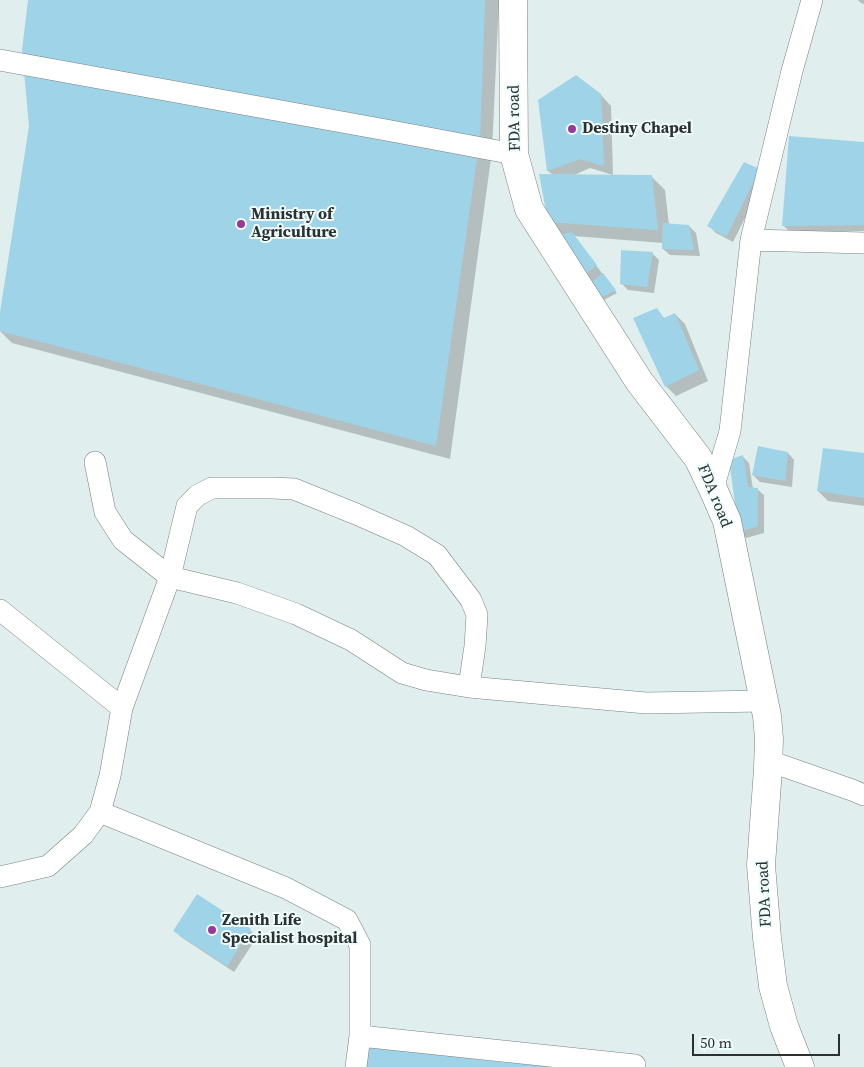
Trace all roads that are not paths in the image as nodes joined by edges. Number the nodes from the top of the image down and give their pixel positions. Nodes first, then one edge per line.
1 (513, 0) edge
2 (812, 0) edge
3 (0, 60) edge
4 (514, 154) junction
5 (751, 240) junction
6 (864, 243) edge
7 (95, 462) dead end
8 (713, 490) junction
9 (170, 577) junction
10 (0, 610) edge
11 (469, 686) junction
12 (764, 701) junction
13 (122, 708) junction
14 (768, 761) junction
15 (864, 795) edge
16 (100, 812) junction
17 (0, 878) edge
18 (360, 1036) junction
19 (635, 1065) dead end
20 (356, 1067) edge
21 (800, 1067) edge

1 - 4 street, FDA road
2 - 5 street
3 - 4 street
4 - 8 street, FDA road
5 - 6 street
5 - 8 street
7 - 9 street
8 - 12 street, FDA road
9 - 11 street
9 - 11 street
9 - 13 street
10 - 13 street
11 - 12 street
12 - 14 street, FDA road
13 - 16 street
14 - 15 street
14 - 21 street, FDA road
16 - 17 street
16 - 18 street
18 - 19 street
18 - 20 street

